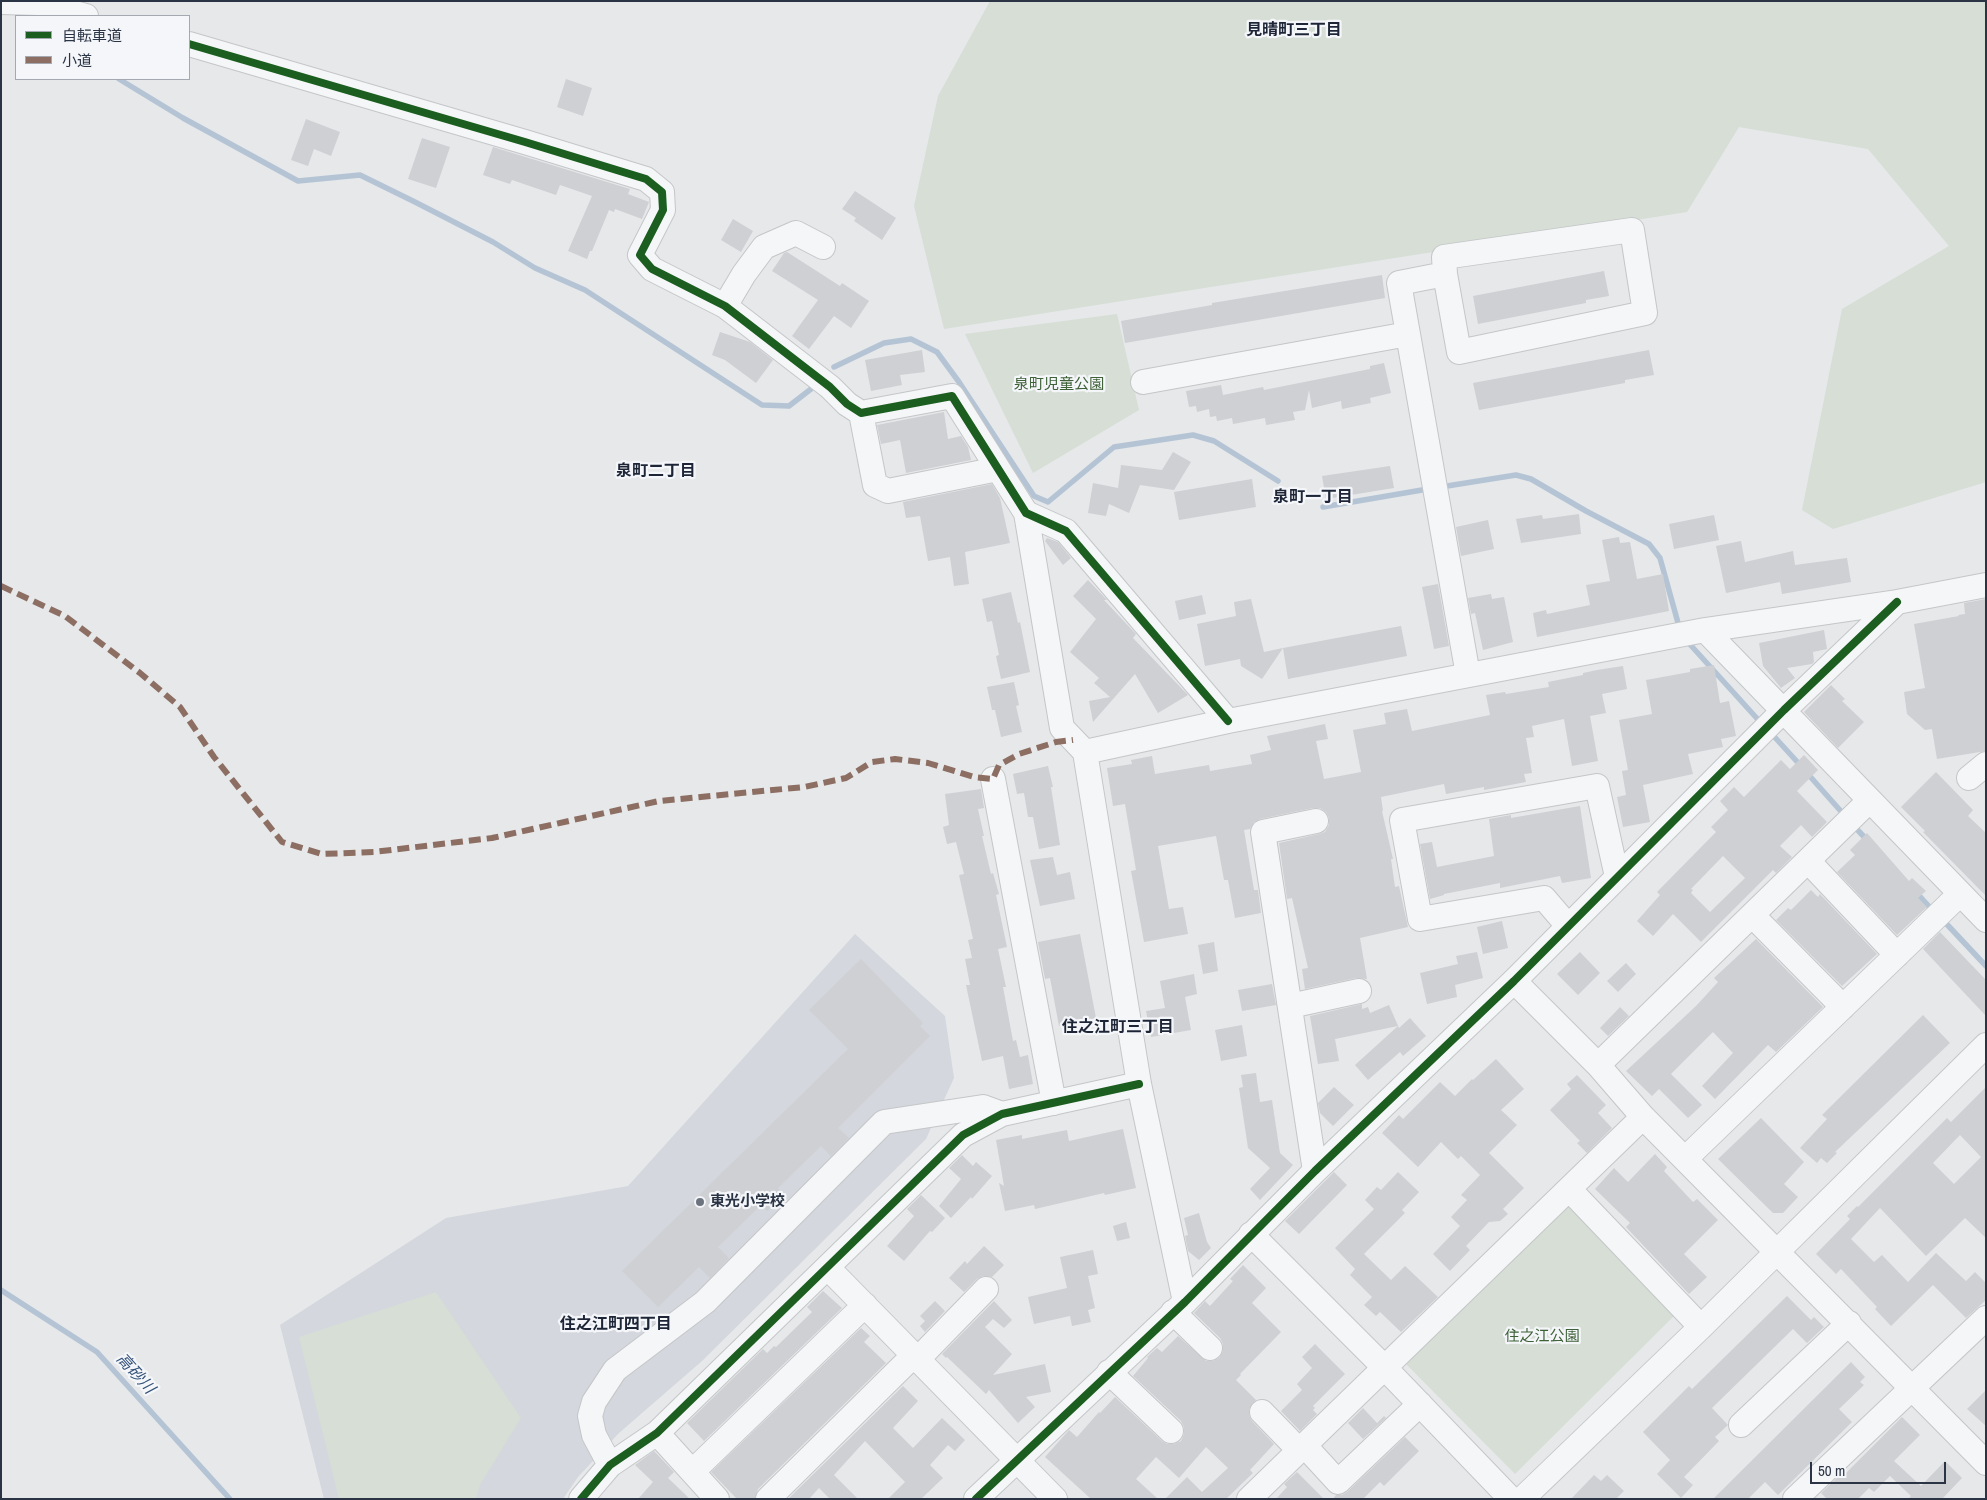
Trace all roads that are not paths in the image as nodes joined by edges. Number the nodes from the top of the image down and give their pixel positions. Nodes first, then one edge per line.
1 (1, 2) edge
2 (82, 15) edge
3 (190, 44) edge
4 (823, 247) dead end
5 (1445, 274) junction
6 (725, 306) junction
7 (1408, 334) junction
8 (1143, 382) dead end
9 (861, 413) junction
10 (998, 469) junction
11 (1026, 513) junction
12 (1986, 585) edge
13 (1897, 602) junction
14 (1705, 630) junction
15 (1468, 675) junction
16 (1784, 710) junction
17 (1228, 721) junction
18 (1085, 752) junction
19 (992, 779) dead end
20 (1869, 801) junction
21 (1316, 821) dead end
22 (1808, 861) junction
23 (1617, 877) junction
24 (1960, 894) junction
25 (1752, 915) junction
26 (1986, 920) edge
27 (1568, 926) junction
28 (1897, 955) junction
29 (1514, 981) junction
30 (1359, 992) dead end
31 (1290, 1006) junction
32 (1843, 1007) junction
33 (1986, 1045) edge
34 (1598, 1065) junction
35 (1139, 1084) junction
36 (1054, 1103) junction
37 (1002, 1114) junction
38 (1643, 1117) junction
39 (1685, 1159) junction
40 (1315, 1172) junction
41 (1569, 1189) junction
42 (1251, 1234) junction
43 (1776, 1252) junction
44 (828, 1268) junction
45 (986, 1289) dead end
46 (865, 1305) junction
47 (1179, 1307) junction
48 (1986, 1318) edge
49 (1848, 1323) junction
50 (1701, 1327) junction
51 (1210, 1348) dead end
52 (916, 1357) junction
53 (1384, 1368) junction
54 (1110, 1372) junction
55 (1912, 1387) junction
56 (1420, 1404) junction
57 (1262, 1412) dead end
58 (1741, 1424) dead end
59 (1171, 1431) dead end
60 (657, 1433) junction
61 (1302, 1448) junction
62 (1016, 1460) junction
63 (1986, 1463) edge
64 (610, 1466) junction
65 (693, 1471) junction
66 (581, 1499) edge
67 (717, 1499) edge
68 (768, 1499) edge
69 (976, 1499) edge
70 (1055, 1499) edge
71 (1249, 1499) edge
72 (1511, 1499) edge
73 (1522, 1499) edge
74 (1795, 1499) edge

1 - 2 street
3 - 6 street
4 - 6 street
5 - 5 street
5 - 7 street
6 - 9 street
7 - 8 street
7 - 15 street
9 - 10 street
9 - 10 street
10 - 11 street
11 - 17 street
11 - 18 street
12 - 13 street
13 - 14 street
13 - 16 street
14 - 15 street
14 - 16 street
15 - 17 street
16 - 20 street
16 - 23 street
17 - 18 street
18 - 35 street
19 - 36 street
20 - 22 street
20 - 24 street
21 - 31 street
22 - 25 street
22 - 28 street
23 - 27 street
23 - 27 street
24 - 26 street
24 - 28 street
25 - 32 street
25 - 34 street
27 - 29 street
28 - 32 street
29 - 34 street
29 - 40 street
30 - 31 street
31 - 40 street
32 - 39 street
33 - 43 street
34 - 38 street
35 - 36 street
35 - 47 street
36 - 37 street
37 - 44 street
37 - 64 street
38 - 39 street
38 - 41 street
39 - 43 street
40 - 42 street
41 - 50 street
41 - 53 street
42 - 47 street
42 - 53 street
43 - 49 street
43 - 50 street
44 - 46 street
44 - 60 street
45 - 52 street
46 - 52 street
46 - 65 street
47 - 51 street
47 - 54 street
48 - 55 street
49 - 55 street
49 - 58 street
50 - 73 street
52 - 62 street
52 - 68 street
53 - 56 street
53 - 61 street
54 - 59 street
54 - 62 street
55 - 63 street
55 - 74 street
56 - 61 street
56 - 72 street
57 - 61 street
60 - 64 street
60 - 65 street
61 - 71 street
62 - 69 street
62 - 70 street
64 - 66 street
65 - 67 street

